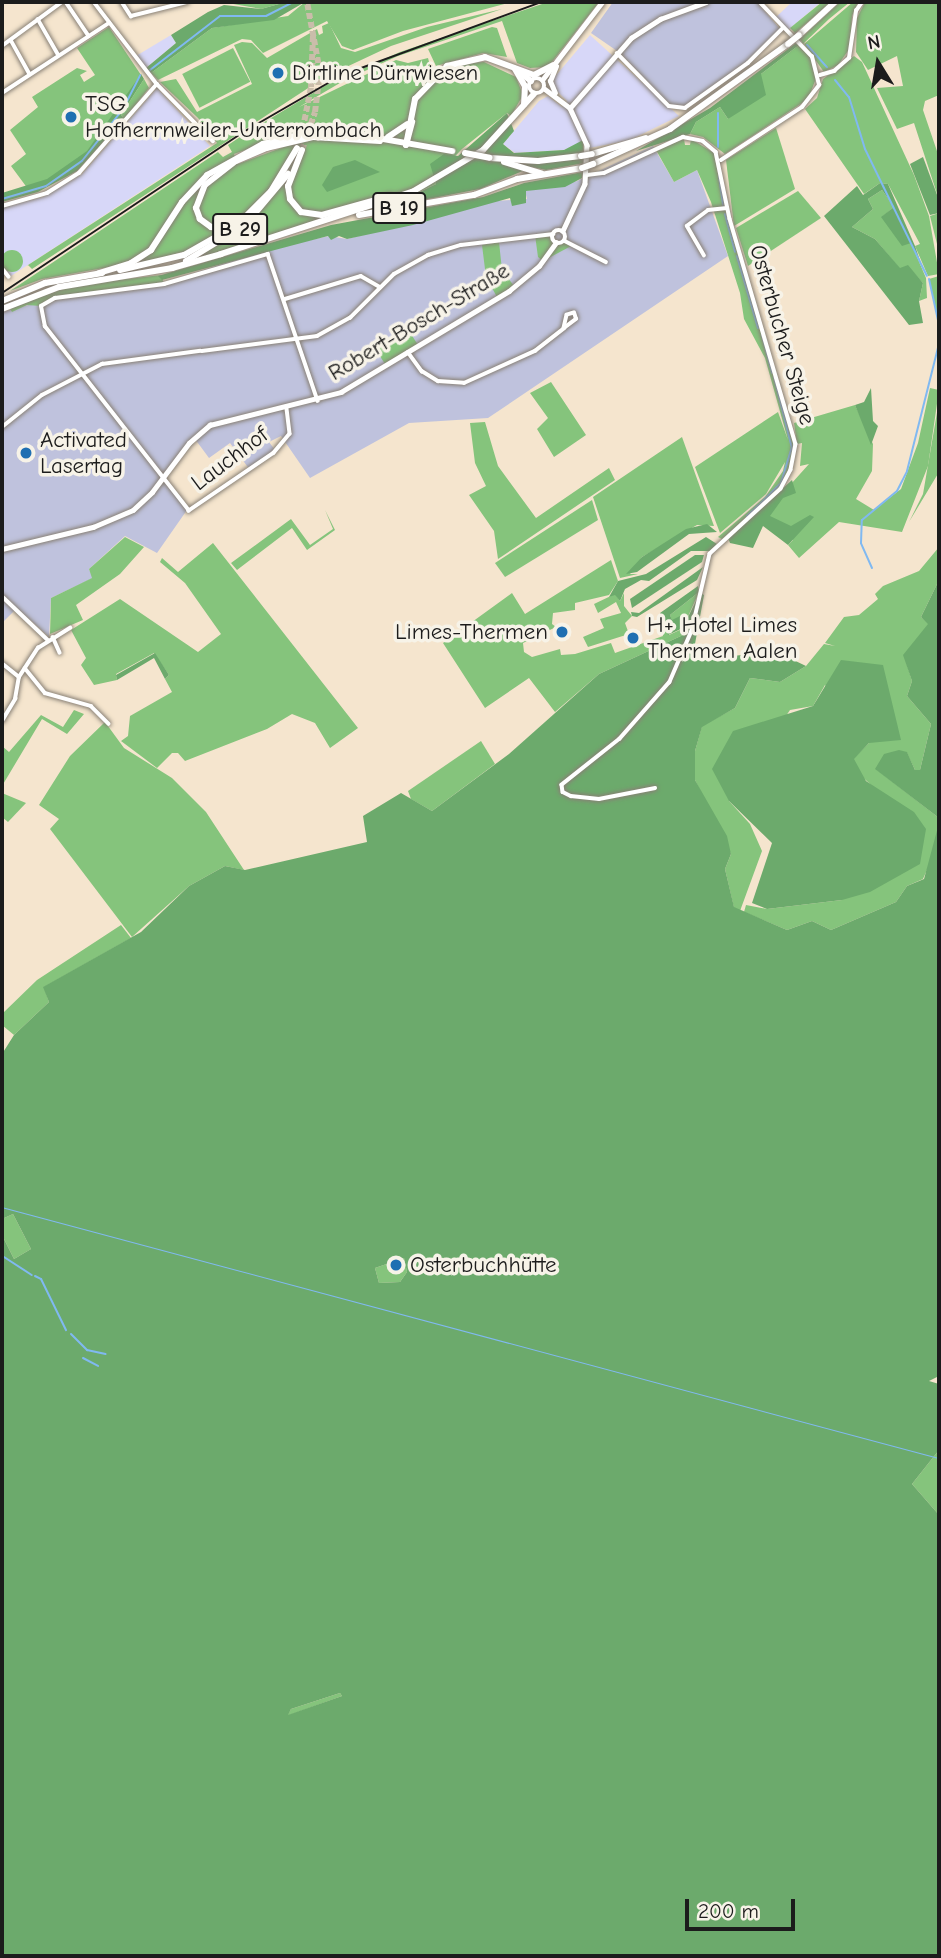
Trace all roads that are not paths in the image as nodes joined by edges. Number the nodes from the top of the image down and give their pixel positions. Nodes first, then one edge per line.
1 (64, 2) edge
2 (94, 2) edge
3 (122, 2) edge
4 (187, 2) edge
5 (602, 2) edge
6 (706, 2) edge
7 (759, 2) edge
8 (835, 2) edge
9 (862, 2) edge
10 (38, 19) junction
11 (110, 23) junction
12 (783, 28) junction
13 (89, 36) junction
14 (11, 40) junction
15 (2, 46) edge
16 (617, 52) junction
17 (59, 54) junction
18 (560, 58) junction
19 (554, 65) junction
20 (514, 67) junction
21 (29, 72) junction
22 (820, 75) junction
23 (531, 80) junction
24 (542, 80) junction
25 (157, 85) junction
26 (4, 86) edge
27 (545, 89) junction
28 (2, 93) edge
29 (534, 94) junction
30 (558, 96) junction
31 (569, 108) junction
32 (517, 115) junction
33 (676, 125) junction
34 (410, 126) junction
35 (370, 135) junction
36 (213, 141) dead end
37 (406, 144) junction
38 (428, 146) junction
39 (452, 151) junction
40 (493, 158) junction
41 (721, 159) junction
42 (296, 161) junction
43 (557, 174) junction
44 (587, 175) junction
45 (426, 186) junction
46 (2, 206) edge
47 (727, 208) junction
48 (340, 218) junction
49 (243, 219) junction
50 (563, 231) junction
51 (552, 234) junction
52 (565, 240) junction
53 (556, 243) junction
54 (704, 256) dead end
55 (606, 262) dead end
56 (2, 268) edge
57 (162, 269) junction
58 (99, 273) junction
59 (9, 277) dead end
60 (381, 287) junction
61 (285, 299) junction
62 (2, 301) edge
63 (2, 309) edge
64 (565, 328) dead end
65 (298, 341) junction
66 (408, 352) junction
67 (81, 373) junction
68 (318, 401) junction
69 (287, 409) junction
70 (2, 427) edge
71 (164, 477) junction
72 (2, 549) edge
73 (2, 596) edge
74 (70, 628) dead end
75 (53, 637) junction
76 (48, 640) junction
77 (60, 653) dead end
78 (2, 663) edge
79 (24, 668) junction
80 (19, 677) junction
81 (2, 721) edge
82 (109, 724) dead end
83 (655, 788) dead end

1 - 10 street
1 - 13 street
2 - 11 street
3 - 4 street
5 - 18 street
6 - 16 street
7 - 12 street
8 - 33 highway, B 19, bridge
9 - 22 street
10 - 14 street
10 - 17 street
11 - 13 street
11 - 25 street
12 - 16 street
12 - 22 street
13 - 17 street
14 - 15 street
14 - 21 street
16 - 31 street
17 - 21 street
18 - 19 street
18 - 30 street
19 - 20 highway
19 - 24 street
20 - 23 highway
20 - 32 highway
20 - 34 highway
21 - 26 street
22 - 41 street
23 - 24 street
23 - 29 street
24 - 27 street
25 - 36 street
25 - 46 street
26 - 28 street
27 - 29 street
27 - 30 street
29 - 32 highway, B 19
30 - 31 street
31 - 44 street
32 - 45 highway, B 19
33 - 40 highway, B 19, bridge
33 - 43 highway, B 19, bridge
34 - 35 highway
34 - 37 highway
34 - 38 highway
35 - 37 highway, B 29
35 - 58 highway, B 29
37 - 38 highway, B 29
37 - 39 highway, B 19
37 - 49 highway, B 19
38 - 39 highway, B 19
39 - 40 highway, B 19, bridge
40 - 43 highway, B 19
41 - 44 street
41 - 47 street, Osterbucher Steige
42 - 45 highway, B 19
42 - 49 highway, B 29
42 - 57 highway, B 29
43 - 48 highway, B 19
44 - 50 street
45 - 48 highway
47 - 54 street
47 - 83 street, Osterbucher Steige
48 - 57 highway, B 19
49 - 58 highway, B 29
50 - 51 street
50 - 52 street
51 - 53 street
51 - 60 street
52 - 53 street
52 - 55 street
53 - 66 street, Robert-Bosch-Straße
56 - 59 street
57 - 63 highway, B 29
58 - 62 highway, B 29
60 - 61 street
60 - 65 street
61 - 65 street
61 - 67 street
64 - 66 street
65 - 67 street
65 - 68 street
66 - 68 street, Robert-Bosch-Straße
67 - 70 street
67 - 71 street
68 - 69 street, Robert-Bosch-Straße
69 - 71 street, Robert-Bosch-Straße
69 - 71 street, Lauchhof
71 - 72 street, Robert-Bosch-Straße
73 - 76 street
74 - 75 street
75 - 76 street
75 - 77 street
76 - 79 street
78 - 80 street
79 - 80 street
79 - 82 street
80 - 81 street

